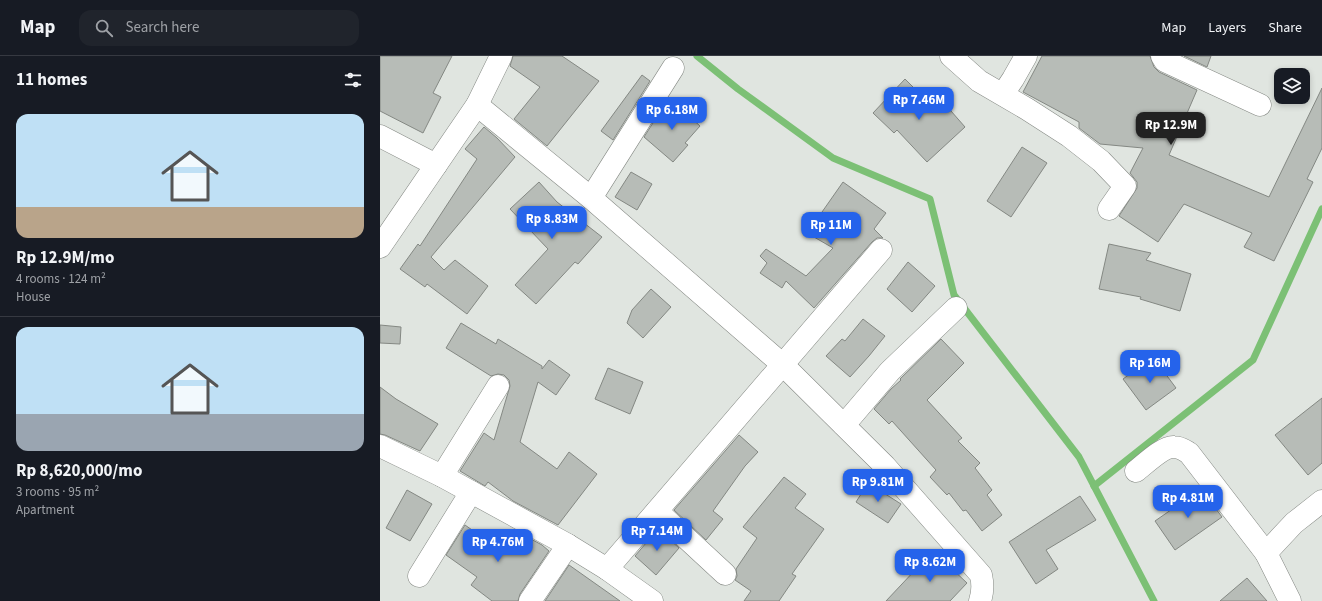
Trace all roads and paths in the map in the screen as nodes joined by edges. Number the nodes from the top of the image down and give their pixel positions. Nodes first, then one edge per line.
1 (501, 56) edge
2 (951, 56) edge
3 (1026, 56) edge
4 (1162, 56) edge
5 (673, 68) dead end
6 (1003, 94) junction
7 (476, 105) junction
8 (1260, 105) dead end
9 (380, 136) edge
10 (436, 165) junction
11 (591, 198) junction
12 (1108, 209) dead end
13 (380, 247) edge
14 (881, 250) dead end
15 (956, 308) dead end
16 (783, 365) junction
17 (498, 386) dead end
18 (844, 425) junction
19 (380, 446) edge
20 (1136, 471) dead end
21 (442, 476) junction
22 (471, 492) junction
23 (1322, 501) edge
24 (657, 512) junction
25 (568, 545) junction
26 (1266, 553) junction
27 (607, 569) junction
28 (725, 574) dead end
29 (419, 576) dead end
30 (530, 601) edge
31 (652, 601) edge
32 (980, 601) edge
33 (1290, 601) edge

1 - 7 street
2 - 6 street
3 - 6 street
4 - 8 street
5 - 11 street
6 - 12 street
7 - 10 street
7 - 11 street
9 - 10 street
10 - 13 street
11 - 16 street
14 - 16 street
15 - 18 street
16 - 18 street
16 - 24 street
17 - 21 street
18 - 32 street
19 - 21 street
20 - 26 street
21 - 22 street
22 - 25 street
22 - 29 street
23 - 26 street
24 - 27 street
24 - 28 street
25 - 27 street
25 - 30 street
26 - 33 street
27 - 31 street

